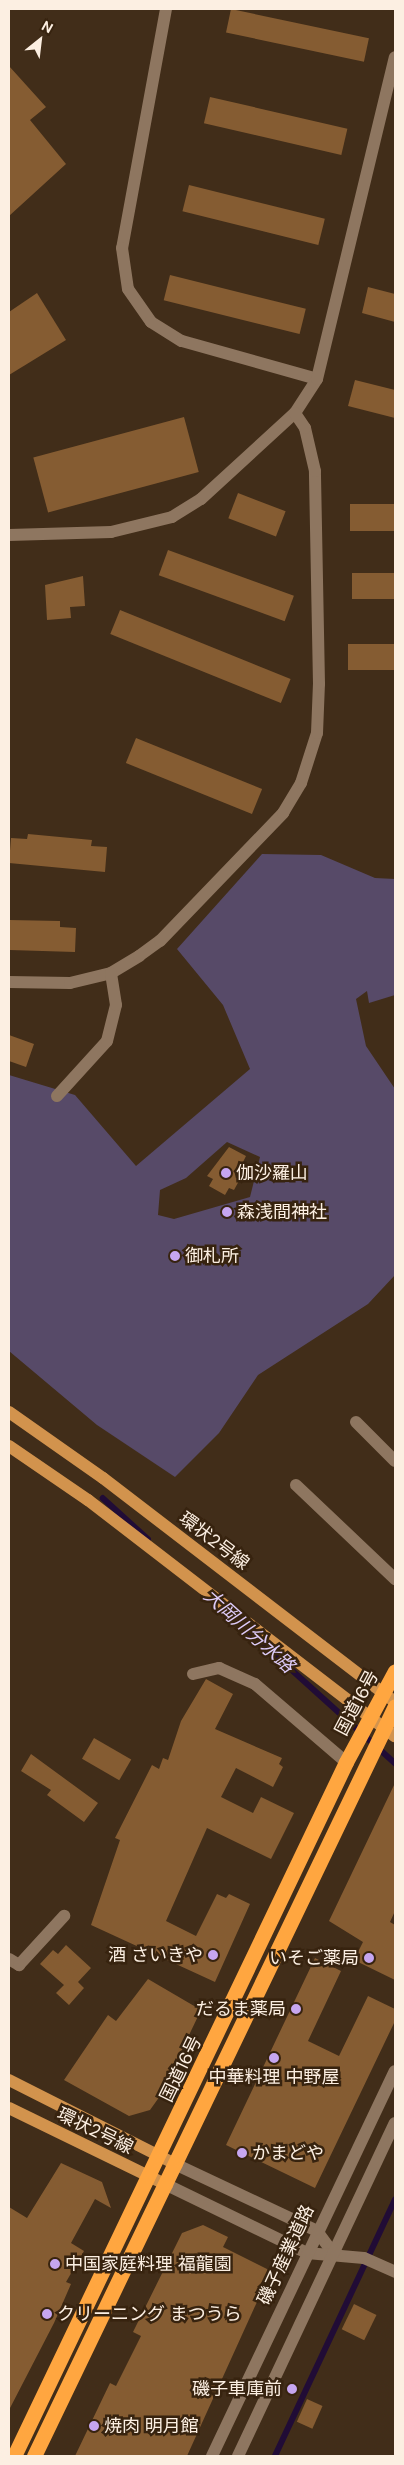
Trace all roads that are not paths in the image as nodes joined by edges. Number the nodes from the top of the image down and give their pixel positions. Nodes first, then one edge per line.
1 (166, 9) edge
2 (395, 57) edge
3 (317, 379) junction
4 (295, 413) junction
5 (9, 535) edge
6 (111, 973) junction
7 (9, 982) edge
8 (57, 1096) dead end
9 (9, 1412) edge
10 (356, 1422) dead end
11 (9, 1446) edge
12 (395, 1461) edge
13 (296, 1485) dead end
14 (395, 1579) edge
15 (193, 1674) dead end
16 (393, 1680) edge
17 (395, 1702) edge
18 (395, 1706) edge
19 (395, 1736) edge
20 (346, 1762) junction
21 (64, 1916) dead end
22 (9, 1959) edge
23 (395, 2071) edge
24 (9, 2080) edge
25 (9, 2108) edge
26 (395, 2124) edge
27 (159, 2156) junction
28 (177, 2165) junction
29 (149, 2176) junction
30 (167, 2185) junction
31 (317, 2231) junction
32 (333, 2253) junction
33 (307, 2254) junction
34 (395, 2272) edge
35 (14, 2456) edge
36 (34, 2456) edge
37 (212, 2456) edge
38 (238, 2456) edge

1 - 3 street
2 - 3 street
3 - 4 street
4 - 5 street
4 - 6 street
6 - 7 street
6 - 8 street
9 - 17 main road, 環状2号線
10 - 12 street
11 - 19 main road
13 - 14 street
15 - 20 street
16 - 20 highway, 国道16号
18 - 28 highway, 国道16号
20 - 27 highway, 国道16号
21 - 22 street
23 - 31 street, 磯子産業道路
24 - 27 main road, 環状2号線
25 - 29 main road, 環状2号線
26 - 32 street
27 - 28 main road, 環状2号線
27 - 29 highway, 国道16号
28 - 30 highway, 国道16号
28 - 31 street
29 - 30 main road, 環状2号線
29 - 35 highway, 国道16号
30 - 33 street
30 - 36 highway
31 - 32 street
31 - 33 street, 磯子産業道路
32 - 33 street
32 - 34 street
32 - 38 street
33 - 37 street, 磯子産業道路

